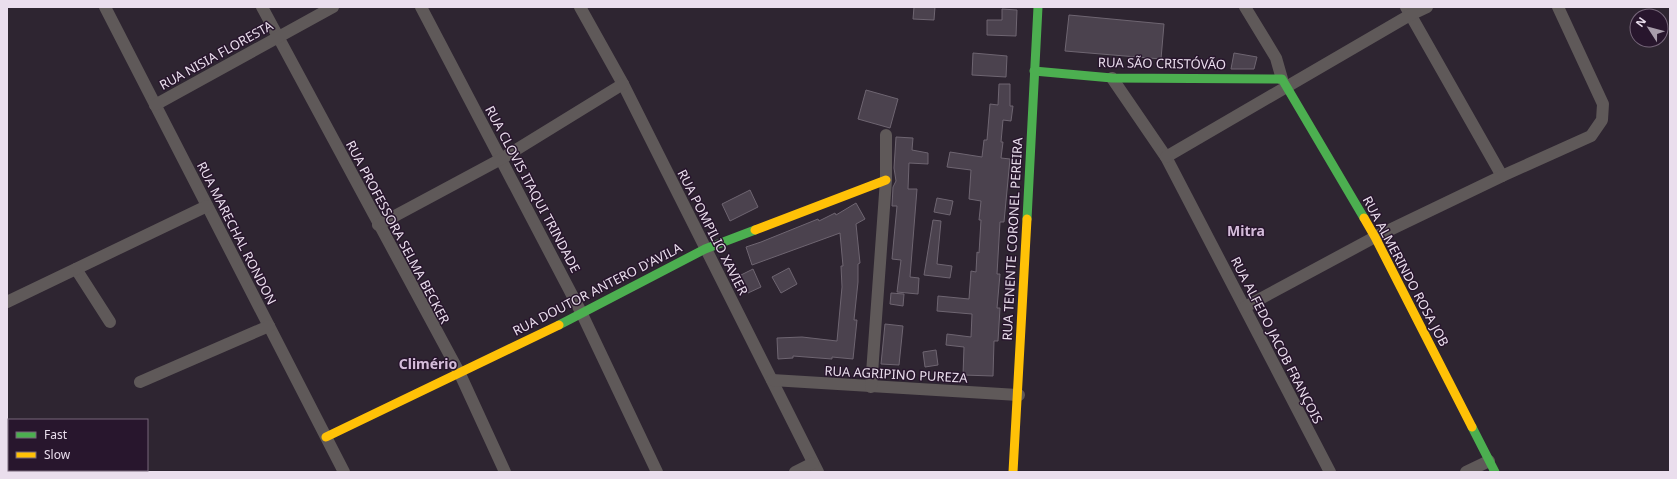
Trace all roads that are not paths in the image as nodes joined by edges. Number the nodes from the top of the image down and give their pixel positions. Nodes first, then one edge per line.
1 (105, 7) edge
2 (262, 7) edge
3 (333, 7) edge
4 (422, 7) edge
5 (580, 7) edge
6 (1038, 7) edge
7 (1245, 7) edge
8 (1427, 7) edge
9 (1558, 7) edge
10 (1408, 11) edge
11 (278, 37) junction
12 (1034, 71) junction
13 (1112, 78) junction
14 (1284, 82) junction
15 (623, 84) junction
16 (155, 105) junction
17 (886, 135) dead end
18 (1166, 157) junction
19 (501, 159) junction
20 (1502, 176) junction
21 (886, 180) junction
22 (207, 206) junction
23 (378, 224) junction
24 (1375, 237) junction
25 (705, 249) junction
26 (76, 269) junction
27 (7, 302) edge
28 (1245, 307) junction
29 (582, 314) junction
30 (110, 322) dead end
31 (269, 326) junction
32 (460, 374) junction
33 (772, 380) junction
34 (140, 382) dead end
35 (871, 387) junction
36 (1019, 395) junction
37 (326, 437) junction
38 (1489, 461) junction
39 (816, 468) edge
40 (344, 472) edge
41 (505, 472) edge
42 (657, 472) edge
43 (795, 472) edge
44 (1013, 472) edge
45 (1330, 472) edge
46 (1466, 472) edge
47 (1495, 472) edge

1 - 16 street, RUA MARECHAL RONDON
2 - 11 street, RUA PROFESSORA SELMA BECKER
3 - 11 street, RUA NISIA FLORESTA
4 - 19 street, RUA CLOVIS ITAQUI TRINDADE
5 - 15 street, RUA POMPILIO XAVIER
6 - 12 street, RUA TENENTE CORONEL PEREIRA
7 - 14 street, RUA ALMERINDO ROSA JOB
8 - 10 street
9 - 20 street
10 - 14 street
10 - 20 street
11 - 16 street, RUA NISIA FLORESTA
11 - 23 street, RUA PROFESSORA SELMA BECKER
12 - 13 street, RUA SÃO CRISTÓVÃO
12 - 36 street, RUA TENENTE CORONEL PEREIRA
13 - 14 street, RUA SÃO CRISTÓVÃO
13 - 18 street, RUA ALFEDO JACOB FRANÇOIS
14 - 18 street
14 - 24 street, RUA ALMERINDO ROSA JOB
15 - 19 street
15 - 25 street, RUA POMPILIO XAVIER
16 - 22 street, RUA MARECHAL RONDON
17 - 21 street
18 - 28 street, RUA ALFEDO JACOB FRANÇOIS
19 - 23 street
19 - 29 street, RUA CLOVIS ITAQUI TRINDADE
20 - 24 street
21 - 25 street, RUA DOUTOR ANTERO D'AVILA
21 - 35 street
22 - 26 street
22 - 31 street, RUA MARECHAL RONDON
23 - 32 street, RUA PROFESSORA SELMA BECKER
24 - 28 street
24 - 38 street, RUA ALMERINDO ROSA JOB
25 - 29 street, RUA DOUTOR ANTERO D'AVILA
25 - 33 street, RUA POMPILIO XAVIER
26 - 27 street
26 - 30 street
28 - 45 street, RUA ALFEDO JACOB FRANÇOIS
29 - 32 street, RUA DOUTOR ANTERO D'AVILA
29 - 42 street, RUA CLOVIS ITAQUI TRINDADE
31 - 34 street
31 - 37 street, RUA MARECHAL RONDON
32 - 37 street, RUA DOUTOR ANTERO D'AVILA
32 - 41 street, RUA PROFESSORA SELMA BECKER
33 - 35 street, RUA AGRIPINO PUREZA
33 - 39 street, RUA POMPILIO XAVIER
35 - 36 street, RUA AGRIPINO PUREZA
36 - 44 street, RUA TENENTE CORONEL PEREIRA
37 - 40 street, RUA MARECHAL RONDON
38 - 46 street
38 - 47 street, RUA ALMERINDO ROSA JOB
39 - 43 street

